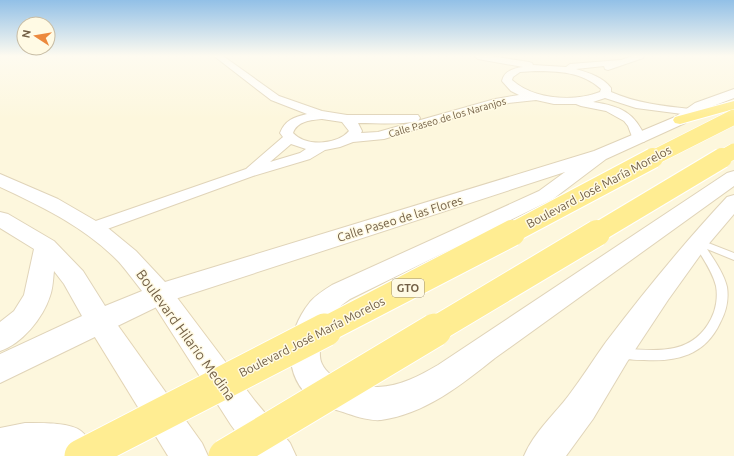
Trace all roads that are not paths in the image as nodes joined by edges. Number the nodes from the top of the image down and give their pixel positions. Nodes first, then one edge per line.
1 (247, 77) edge
2 (504, 77) edge
3 (508, 77) edge
4 (590, 77) edge
5 (599, 77) edge
6 (508, 81) junction
7 (600, 82) junction
8 (734, 93) edge
9 (605, 94) junction
10 (276, 98) junction
11 (544, 98) junction
12 (568, 101) junction
13 (734, 105) edge
14 (643, 107) junction
15 (322, 115) junction
16 (625, 115) junction
17 (685, 116) junction
18 (734, 117) edge
19 (346, 119) junction
20 (292, 123) junction
21 (289, 138) junction
22 (351, 138) junction
23 (639, 138) junction
24 (322, 146) junction
25 (734, 150) edge
26 (600, 155) junction
27 (248, 173) junction
28 (734, 177) edge
29 (0, 180) edge
30 (734, 201) edge
31 (0, 219) edge
32 (92, 228) junction
33 (698, 242) junction
34 (46, 246) junction
35 (734, 257) edge
36 (160, 294) junction
37 (99, 320) junction
38 (0, 339) edge
39 (616, 353) junction
40 (0, 369) edge
41 (0, 446) edge
42 (77, 456) edge
43 (81, 456) edge
44 (189, 456) edge
45 (225, 456) edge
46 (277, 456) edge
47 (543, 456) edge

1 - 10 street
2 - 6 street
3 - 6 street, Calle Paseo de los Naranjos
4 - 7 street
5 - 7 street
6 - 11 street
6 - 19 street, Calle Paseo de los Naranjos
7 - 9 street
8 - 17 street, Calle Paseo de las Flores
9 - 12 street
9 - 14 street
10 - 15 street
10 - 20 street
11 - 12 street
11 - 22 street, Calle Paseo de los Naranjos
12 - 16 street
13 - 17 main road
14 - 16 street
14 - 17 street
15 - 19 street, Calle Paseo de los Naranjos
15 - 20 street
16 - 23 street
17 - 23 street, Calle Paseo de las Flores
18 - 43 main road, Boulevard José María Morelos / GTO, bridge
19 - 22 street
20 - 21 street
21 - 24 street
21 - 27 street
22 - 24 street, Calle Paseo de los Naranjos
23 - 26 street, Calle Paseo de las Flores
24 - 27 street
25 - 45 main road, bridge
26 - 28 street
26 - 36 street, Calle Paseo de las Flores
27 - 32 street
29 - 32 street, Boulevard Hilario Medina
30 - 33 street
31 - 34 street
32 - 36 street, Boulevard Hilario Medina
33 - 35 lane
33 - 39 street
33 - 39 lane
34 - 37 street
34 - 38 street
36 - 37 street, Calle Paseo de las Flores
36 - 46 street, Boulevard Hilario Medina
37 - 40 street, Calle Paseo de las Flores
37 - 44 street
39 - 47 street
41 - 42 street

